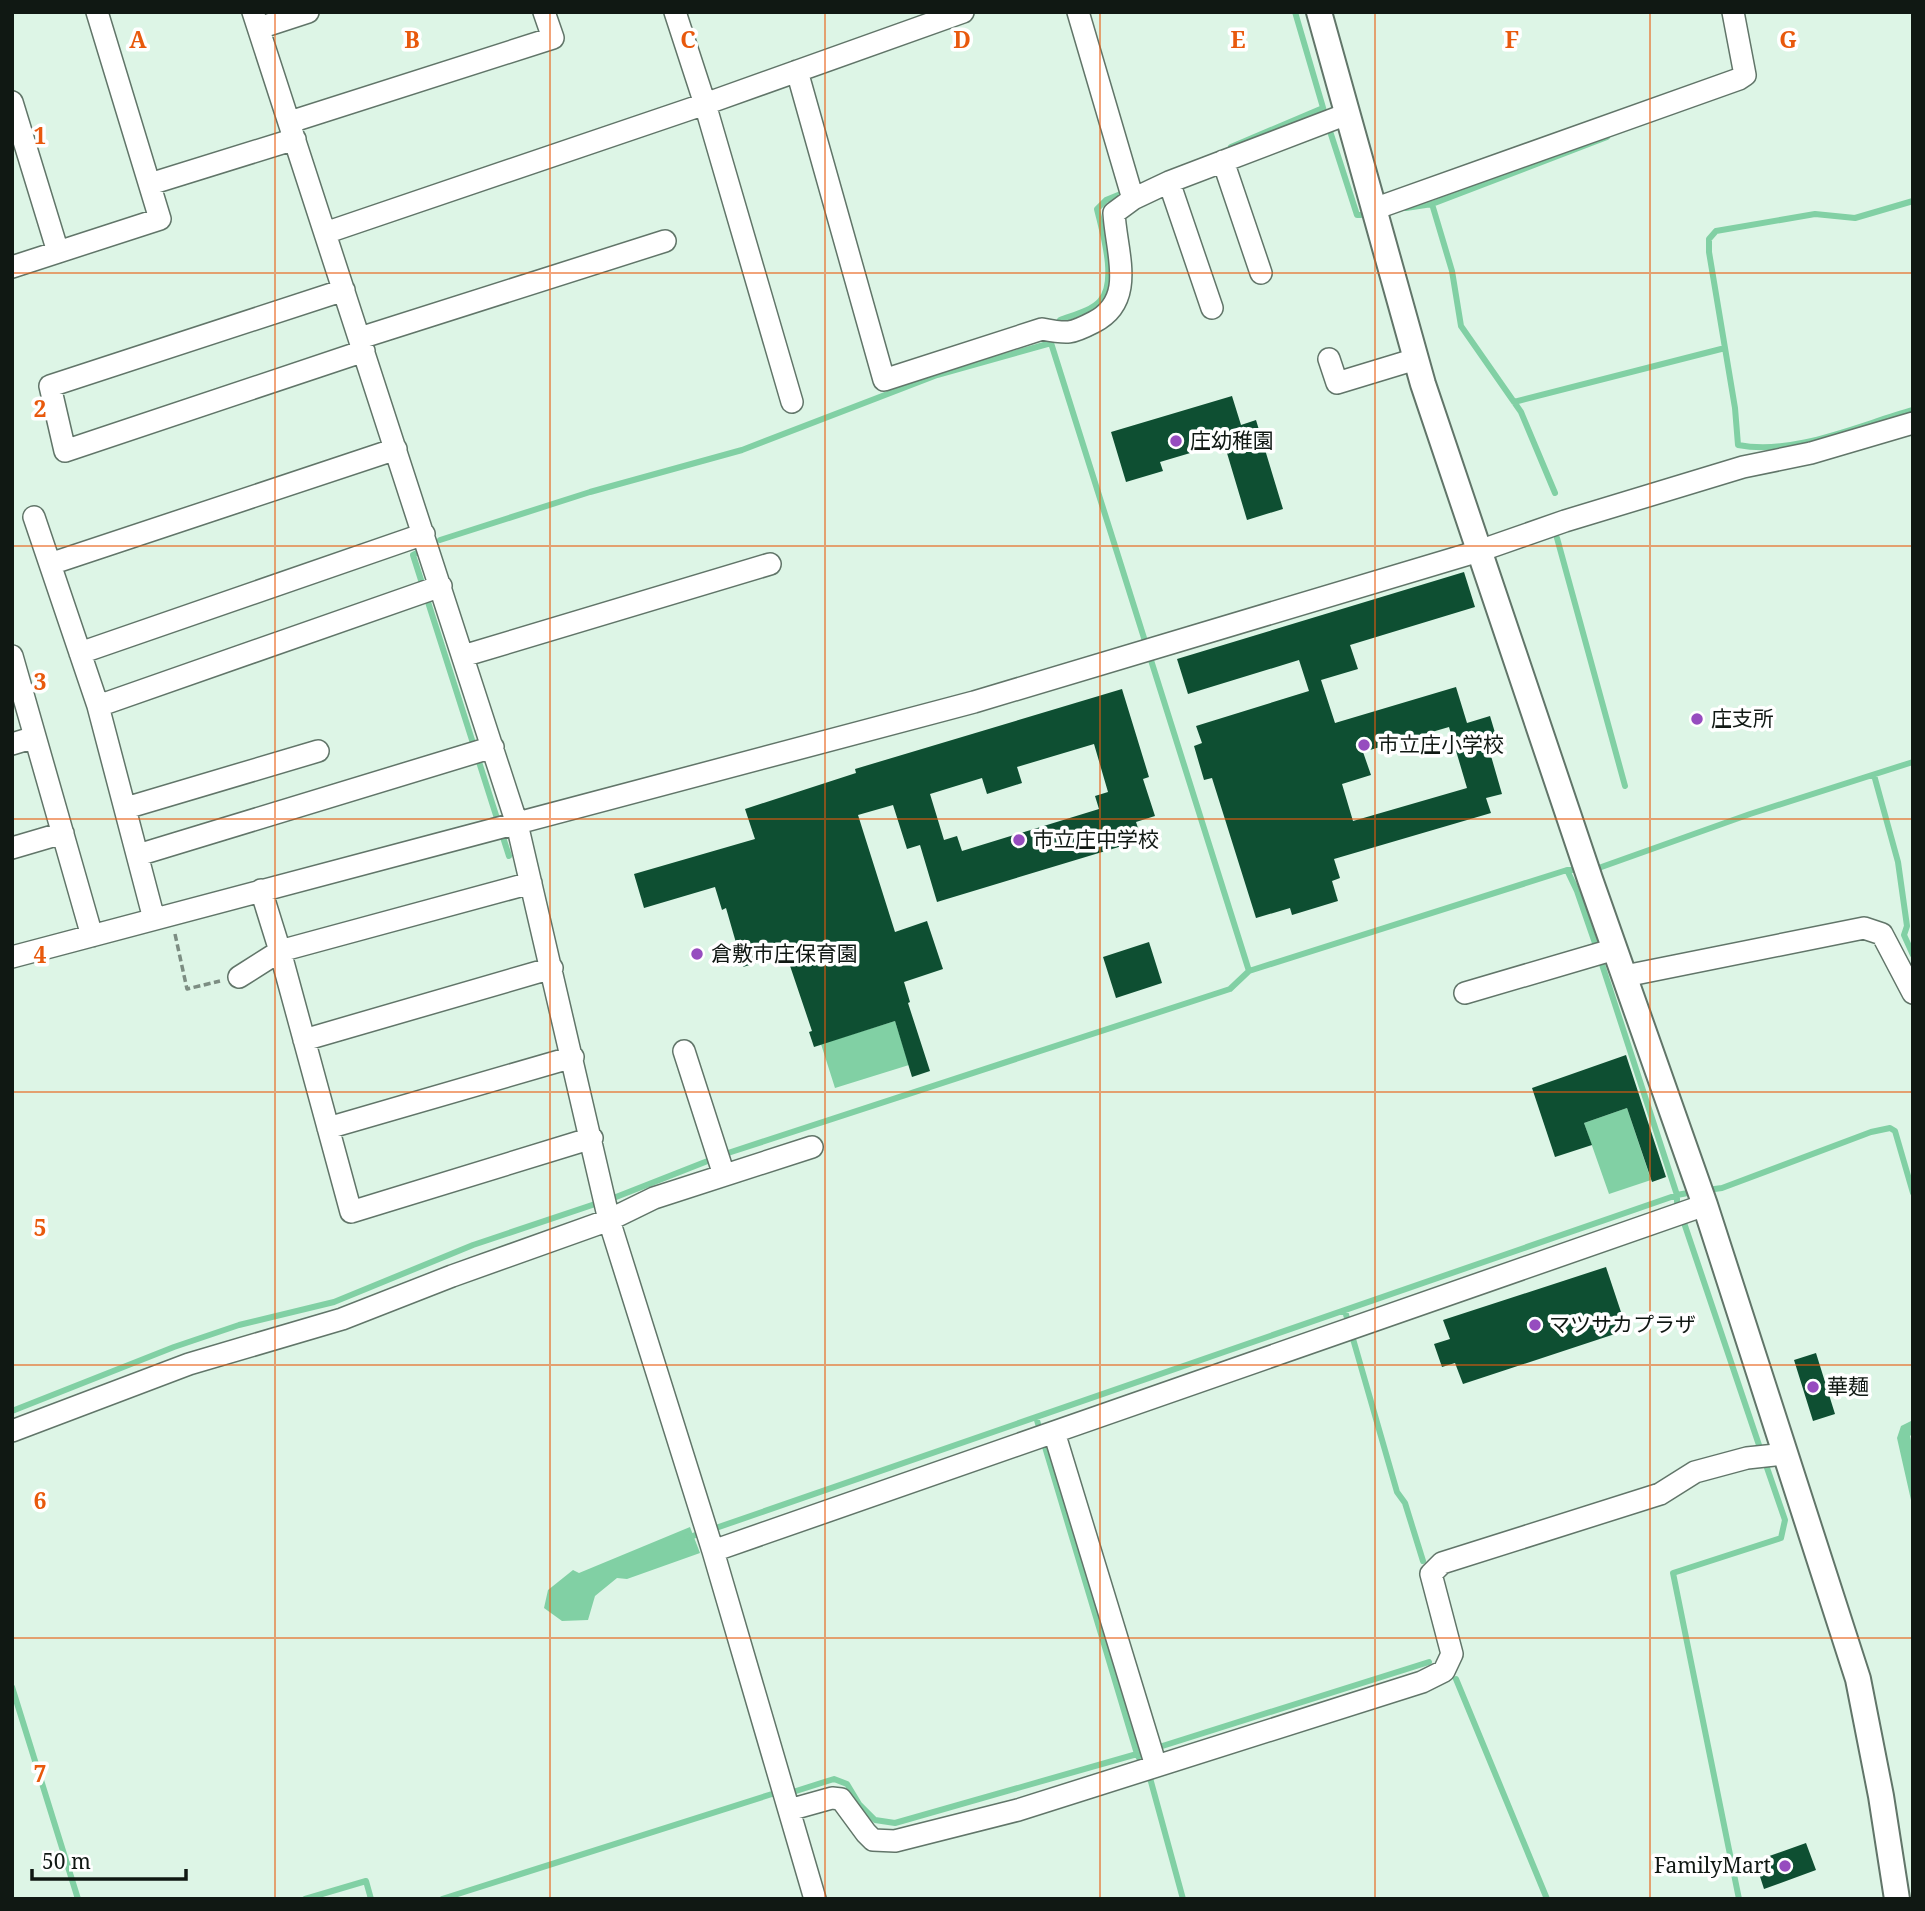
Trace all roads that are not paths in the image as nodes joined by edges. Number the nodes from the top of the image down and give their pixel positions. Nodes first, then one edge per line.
1 (97, 12) edge
2 (308, 12) edge
3 (544, 12) edge
4 (675, 12) edge
5 (963, 12) edge
6 (1078, 12) edge
7 (1319, 12) edge
8 (1733, 12) edge
9 (256, 20) edge
10 (797, 71) junction
11 (12, 102) edge
12 (705, 104) junction
13 (1333, 120) junction
14 (292, 131) junction
15 (1223, 161) junction
16 (1169, 182) junction
17 (150, 184) junction
18 (1131, 192) junction
19 (1374, 209) junction
20 (325, 233) junction
21 (665, 241) dead end
22 (58, 252) junction
23 (12, 267) edge
24 (1261, 273) dead end
25 (344, 290) junction
26 (1212, 308) dead end
27 (362, 344) junction
28 (1329, 359) dead end
29 (1416, 359) junction
30 (792, 402) dead end
31 (1913, 423) edge
32 (396, 449) junction
33 (34, 517) dead end
34 (424, 534) junction
35 (1479, 551) junction
36 (50, 564) junction
37 (770, 564) dead end
38 (429, 590) junction
39 (80, 653) junction
40 (12, 656) edge
41 (463, 656) junction
42 (99, 706) junction
43 (35, 737) junction
44 (12, 744) edge
45 (482, 750) junction
46 (318, 751) dead end
47 (127, 808) junction
48 (506, 827) junction
49 (63, 833) junction
50 (12, 848) edge
51 (138, 855) junction
52 (531, 883) junction
53 (261, 890) junction
54 (162, 917) junction
55 (92, 936) junction
56 (280, 951) junction
57 (1603, 953) junction
58 (12, 957) edge
59 (552, 968) junction
60 (1625, 976) junction
61 (239, 977) road end
62 (1465, 993) dead end
63 (1913, 993) edge
64 (304, 1040) junction
65 (684, 1051) dead end
66 (573, 1057) junction
67 (328, 1128) junction
68 (592, 1138) junction
69 (812, 1147) dead end
70 (722, 1171) junction
71 (1694, 1202) junction
72 (606, 1204) junction
73 (12, 1431) edge
74 (1046, 1435) junction
75 (1771, 1455) junction
76 (709, 1538) junction
77 (1150, 1761) junction
78 (786, 1799) junction
79 (815, 1899) edge
80 (1897, 1899) edge

1 - 17 street
2 - 9 street
3 - 14 street
4 - 12 street
5 - 10 street
6 - 18 street
7 - 13 street
8 - 19 street
9 - 14 street
10 - 12 street
10 - 18 street
11 - 22 street
12 - 20 street
12 - 30 street
13 - 15 street
13 - 19 street
14 - 17 street
14 - 20 street
15 - 16 street
15 - 24 street
16 - 18 street
16 - 26 street
17 - 22 street
19 - 29 street
20 - 25 street
21 - 27 street
22 - 23 street
25 - 27 street
25 - 27 street
27 - 32 street
28 - 29 street
29 - 35 street
31 - 35 street
32 - 34 street
32 - 36 street
33 - 36 street
34 - 38 street
34 - 39 street
35 - 48 street
35 - 57 street
36 - 39 street
37 - 41 street
38 - 41 street
38 - 42 street
39 - 42 street
40 - 43 street
41 - 45 street
42 - 47 street
43 - 44 street
43 - 49 street
45 - 48 street
45 - 51 street
46 - 47 street
47 - 51 street
48 - 52 street
48 - 53 street
49 - 50 street
49 - 55 street
51 - 54 street
52 - 56 street
52 - 59 street
53 - 54 street
53 - 56 street
54 - 55 street
55 - 58 street
56 - 61 street
56 - 64 street
57 - 60 street
57 - 62 street
59 - 64 street
59 - 66 street
60 - 63 street
60 - 71 street
64 - 67 street
65 - 70 street
66 - 67 street
66 - 68 street
67 - 68 street
68 - 72 street
69 - 70 street
70 - 72 street
71 - 74 street
71 - 75 street
72 - 73 street
72 - 76 street
74 - 76 street
74 - 77 street
75 - 77 street
75 - 80 street
76 - 78 street
77 - 78 street
78 - 79 street

